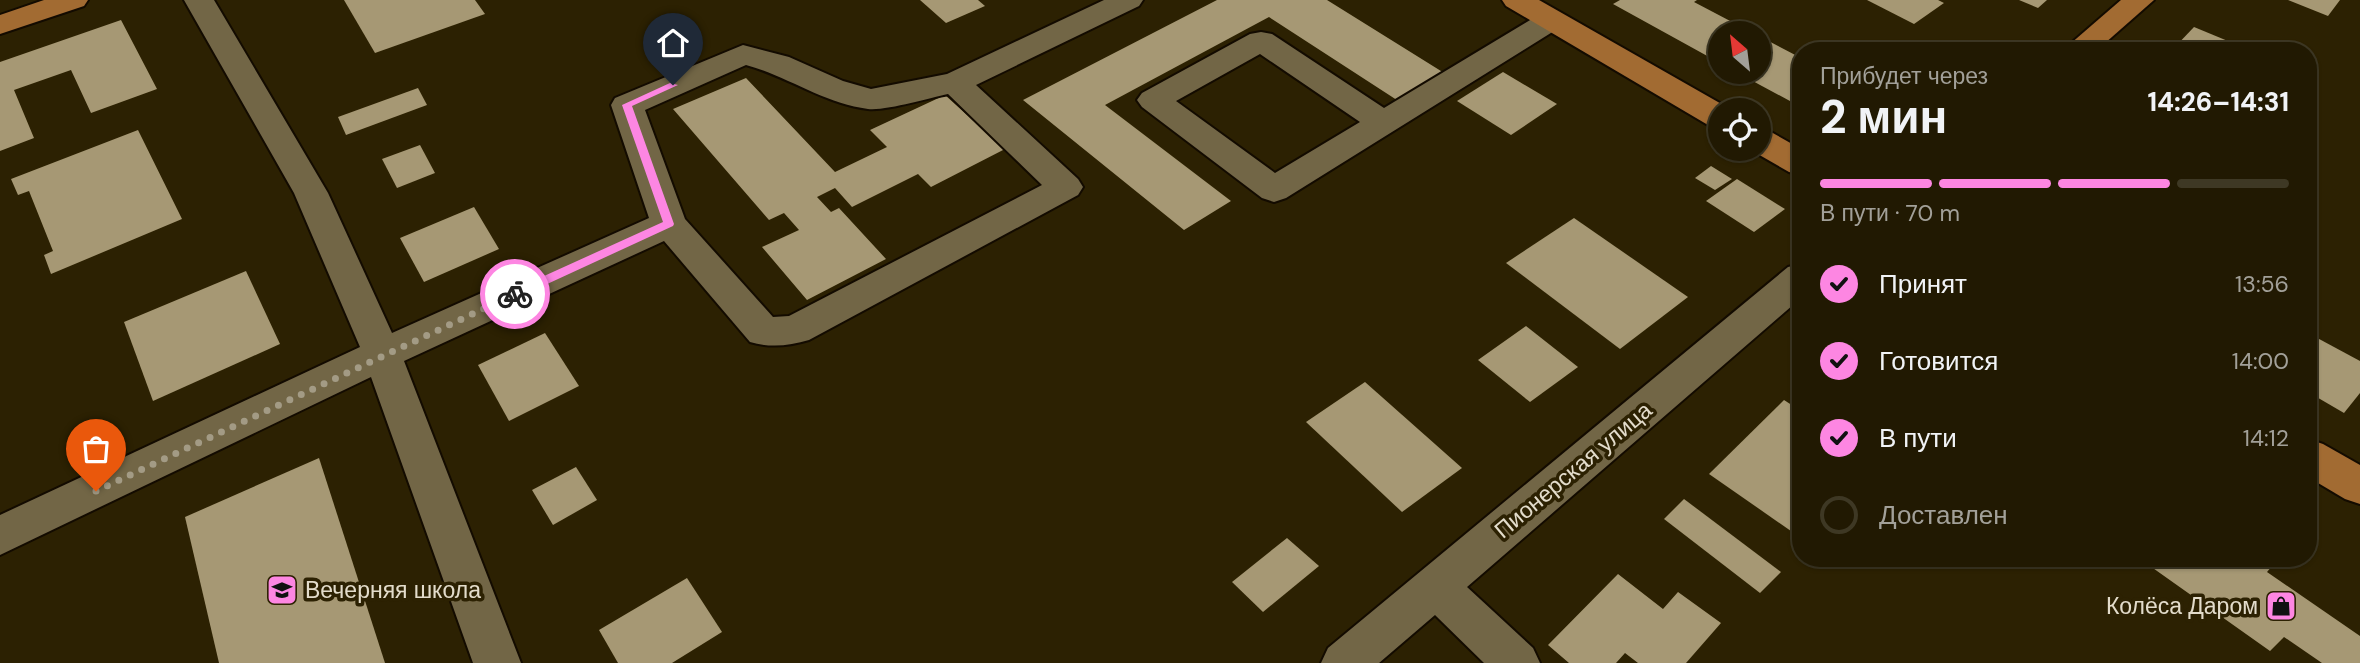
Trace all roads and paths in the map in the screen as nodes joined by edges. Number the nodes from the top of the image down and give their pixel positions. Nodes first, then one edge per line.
1 (73, 0) edge
2 (199, 0) edge
3 (1128, 0) edge
4 (1517, 0) edge
5 (2139, 0) edge
6 (1551, 20) junction
7 (0, 25) edge
8 (2088, 42) edge
9 (955, 83) junction
10 (1708, 110) edge
11 (1384, 123) junction
12 (1771, 146) edge
13 (1792, 159) edge
14 (669, 224) junction
15 (1792, 285) edge
16 (382, 354) junction
17 (2317, 461) edge
18 (2360, 486) edge
19 (0, 536) edge
20 (1436, 587) junction
21 (497, 663) edge
22 (1345, 663) edge
23 (1516, 663) edge

1 - 7 main road
2 - 16 street
3 - 9 street
4 - 6 main road
5 - 8 main road
6 - 10 main road
6 - 11 street
9 - 14 street
9 - 14 street
11 - 11 street
12 - 13 main road
14 - 16 street
15 - 20 street, Пионерская улица
16 - 19 street
16 - 21 street
17 - 18 main road
20 - 22 street, Пионерская улица
20 - 23 street

